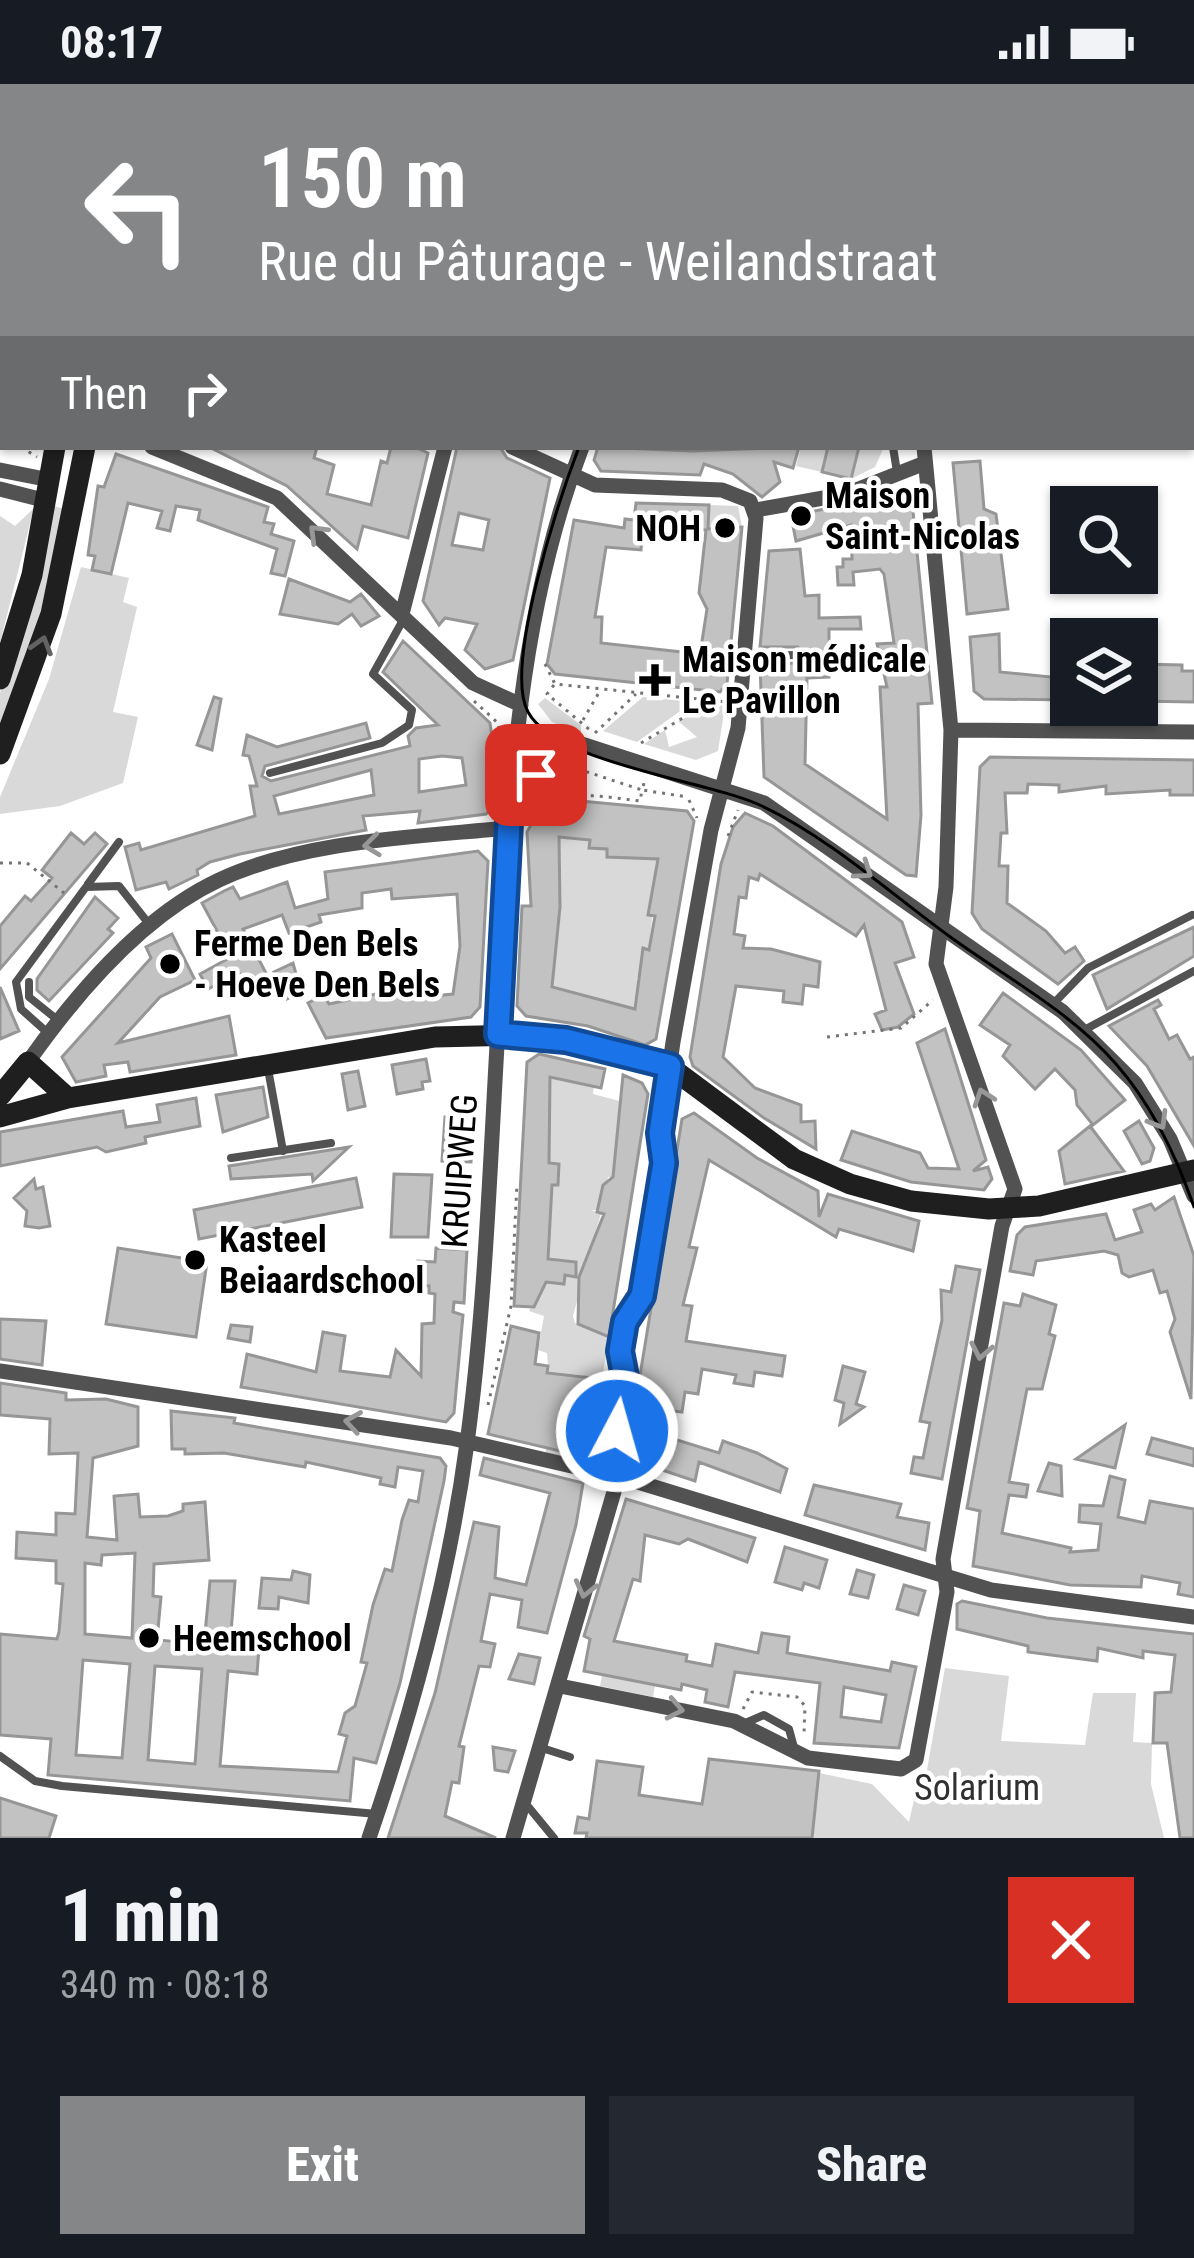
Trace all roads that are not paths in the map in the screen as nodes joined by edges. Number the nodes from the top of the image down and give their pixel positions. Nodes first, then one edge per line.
1 (84, 450) edge
2 (160, 450) edge
3 (444, 450) edge
4 (519, 450) edge
5 (582, 450) edge
6 (893, 450) edge
7 (924, 455) edge
8 (0, 470) edge
9 (49, 472) edge
10 (573, 472) junction
11 (897, 472) junction
12 (0, 489) edge
13 (76, 496) junction
14 (756, 510) junction
15 (403, 615) junction
16 (797, 655) dead end
17 (746, 656) junction
18 (0, 679) edge
19 (520, 706) junction
20 (951, 730) junction
21 (1194, 732) edge
22 (0, 754) edge
23 (270, 773) dead end
24 (723, 788) junction
25 (510, 804) junction
26 (515, 830) junction
27 (119, 842) dead end
28 (86, 887) junction
29 (1192, 915) edge
30 (150, 925) junction
31 (940, 926) junction
32 (1194, 971) edge
33 (29, 982) dead end
34 (1052, 1004) junction
35 (54, 1028) junction
36 (1086, 1029) junction
37 (498, 1034) junction
38 (28, 1063) junction
39 (670, 1066) junction
40 (268, 1068) junction
41 (68, 1098) junction
42 (0, 1111) edge
43 (331, 1143) dead end
44 (283, 1150) junction
45 (231, 1158) dead end
46 (1190, 1172) edge
47 (1194, 1196) edge
48 (1010, 1208) junction
49 (0, 1371) edge
50 (467, 1445) junction
51 (617, 1478) junction
52 (945, 1576) junction
53 (1194, 1617) edge
54 (560, 1686) junction
55 (542, 1748) junction
56 (0, 1756) edge
57 (570, 1757) dead end
58 (525, 1803) junction
59 (377, 1814) junction
60 (369, 1838) edge
61 (513, 1838) edge
62 (554, 1838) edge

1 - 13 street
15 -> 2 street
3 - 15 street
4 - 10 street
5 - 10 street, KRUIPWEG
6 - 11 lane
7 - 11 street
7 - 20 street
8 - 9 street
9 - 12 street
9 - 13 street
9 - 18 street
10 - 14 street
10 - 19 street, KRUIPWEG
11 - 14 street
22 -> 13 street
14 - 17 street
15 - 19 street
15 - 23 lane
16 - 17 lane
17 - 24 street
19 - 25 street, KRUIPWEG
20 - 21 street
20 - 31 street
24 - 25 street
24 -> 31 street
24 - 39 street
25 - 26 street, KRUIPWEG
26 -> 30 street
26 - 37 street, KRUIPWEG
27 - 28 lane
28 - 30 lane
28 - 35 lane
29 - 34 lane
30 - 35 street
31 - 34 street
48 -> 31 street
32 - 36 lane
33 - 35 lane
34 - 36 street
35 - 38 street
36 -> 46 street
37 - 39 street
37 - 40 street
37 - 50 street, KRUIPWEG
38 - 41 street
38 - 42 street
39 - 48 street
39 - 51 street
40 - 41 street
40 - 44 lane
41 - 42 street
43 - 44 lane
44 - 45 lane
46 - 47 street
46 - 48 street
48 -> 52 street
50 -> 49 street
50 - 51 street
50 - 59 street, KRUIPWEG
51 - 52 street
51 -> 54 street
52 - 53 street
54 -> 52 street
54 - 55 street
55 - 57 lane
55 - 58 street
56 - 59 lane
58 - 61 street
58 - 62 lane
59 - 60 street, KRUIPWEG

